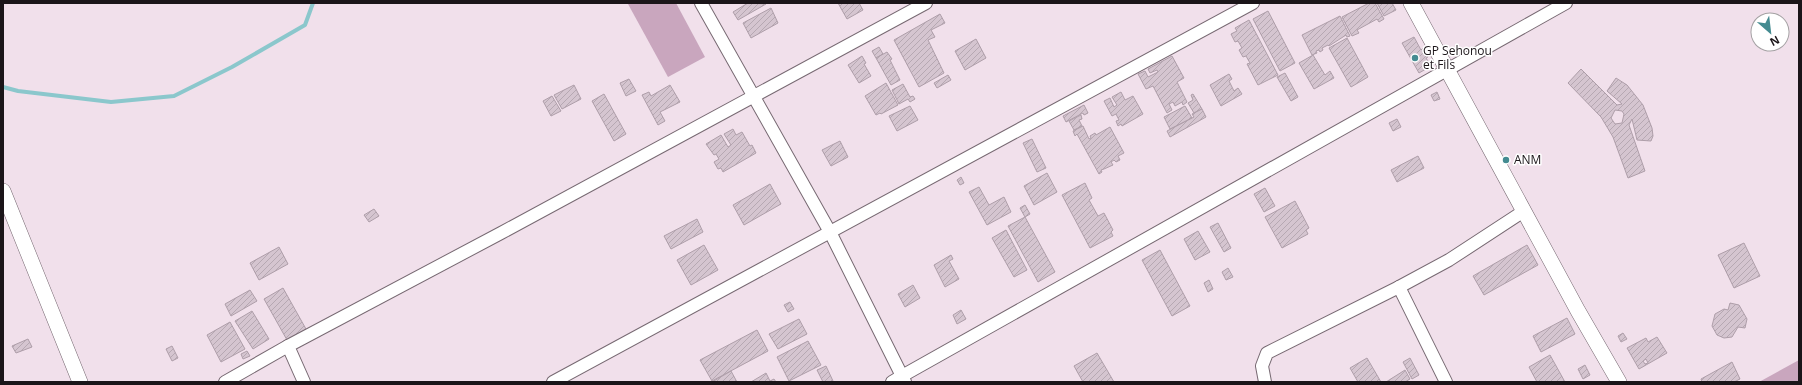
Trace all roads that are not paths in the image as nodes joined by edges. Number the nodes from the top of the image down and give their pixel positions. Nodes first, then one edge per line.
1 (701, 3) edge
2 (926, 3) edge
3 (1253, 3) edge
4 (1411, 3) edge
5 (1566, 3) edge
6 (1447, 71) junction
7 (753, 97) junction
8 (3, 191) edge
9 (1524, 211) junction
10 (830, 232) junction
11 (1399, 287) junction
12 (288, 346) junction
13 (899, 380) edge
14 (80, 382) edge
15 (225, 382) edge
16 (304, 382) edge
17 (553, 382) edge
18 (1265, 382) edge
19 (1446, 382) edge
20 (1619, 382) edge

1 - 7 street
2 - 7 street
3 - 10 street
4 - 6 street
5 - 6 street
6 - 9 street
6 - 13 street
7 - 10 street
7 - 12 street
8 - 14 street
9 - 11 street
9 - 20 street
10 - 13 street
10 - 17 street
11 - 18 street
11 - 19 street
12 - 15 street
12 - 16 street

